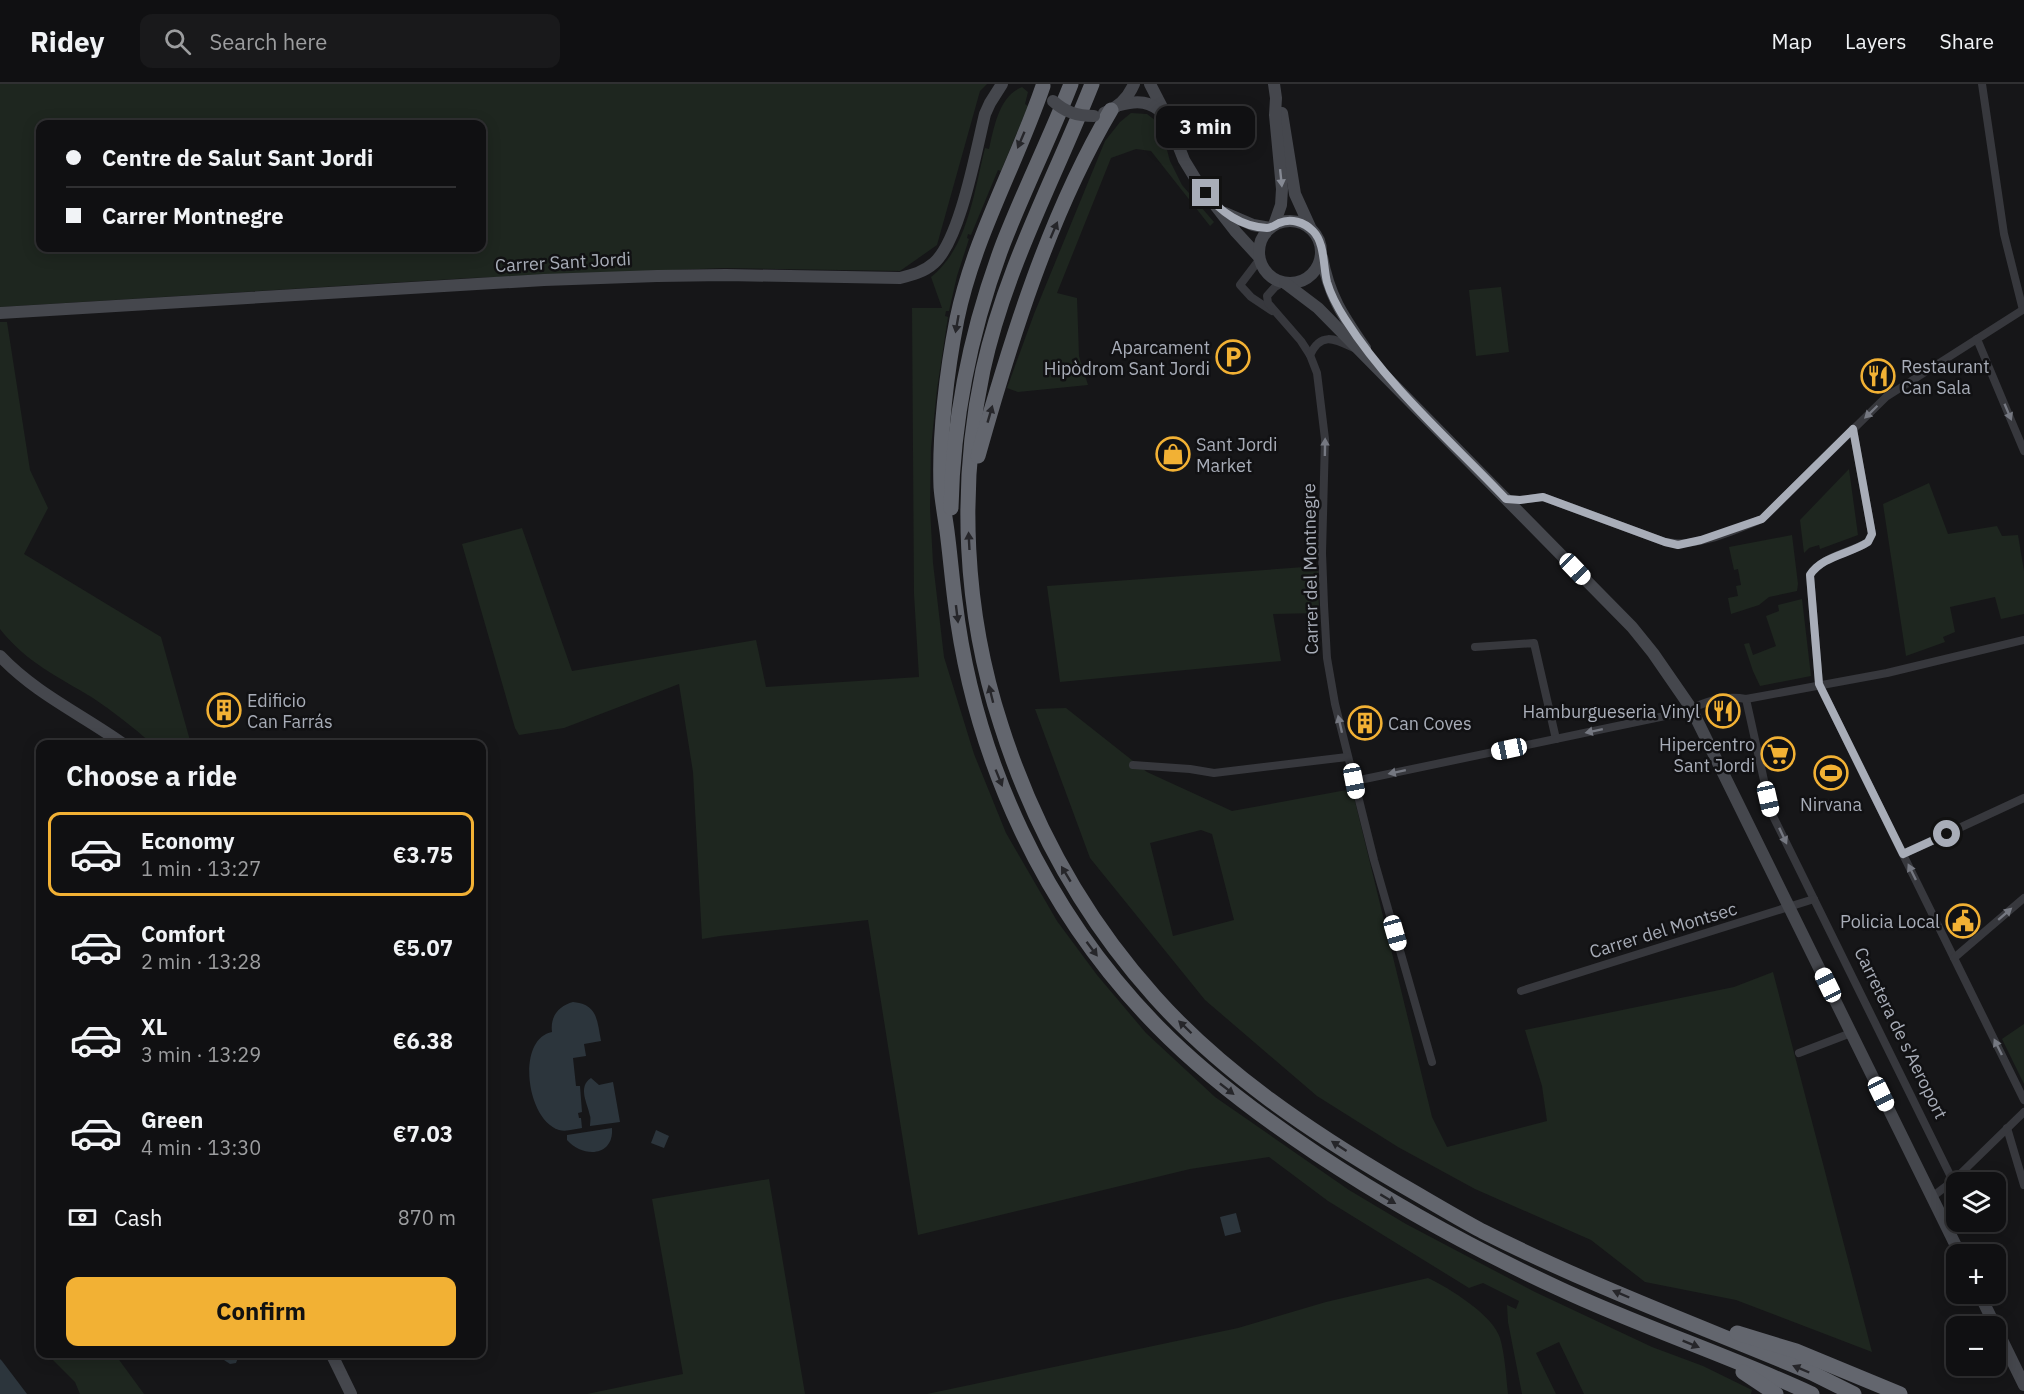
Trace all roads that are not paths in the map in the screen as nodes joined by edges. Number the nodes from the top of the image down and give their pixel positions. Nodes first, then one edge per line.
1 (1071, 84) edge
2 (1092, 84) edge
3 (1134, 84) edge
4 (1150, 84) edge
5 (1274, 84) edge
6 (1982, 84) edge
7 (1002, 85) edge
8 (1043, 85) edge
9 (1115, 108) junction
10 (1167, 117) junction
11 (1279, 119) junction
12 (1221, 211) junction
13 (1272, 226) junction
14 (1310, 228) junction
15 (1321, 252) junction
16 (1259, 259) junction
17 (1284, 283) junction
18 (2024, 310) edge
19 (0, 313) edge
20 (1279, 317) junction
21 (1977, 339) junction
22 (1361, 351) junction
23 (1310, 355) junction
24 (1380, 369) junction
25 (1853, 429) junction
26 (2024, 451) edge
27 (968, 490) junction
28 (1506, 499) junction
29 (950, 556) junction
30 (2024, 640) edge
31 (1475, 647) dead end
32 (0, 656) edge
33 (1819, 684) junction
34 (1746, 699) junction
35 (1691, 708) junction
36 (1556, 739) junction
37 (118, 740) edge
38 (1347, 758) junction
39 (1133, 765) dead end
40 (1354, 781) junction
41 (2024, 798) edge
42 (1903, 854) junction
43 (2024, 898) edge
44 (1814, 899) junction
45 (1790, 908) junction
46 (1954, 958) junction
47 (1521, 991) dead end
48 (1851, 1033) junction
49 (1799, 1053) dead end
50 (1432, 1062) dead end
51 (2024, 1100) edge
52 (2024, 1112) edge
53 (2007, 1128) junction
54 (1949, 1172) edge
55 (1962, 1172) edge
56 (2024, 1185) edge
57 (1946, 1186) edge
58 (1932, 1197) junction
59 (1955, 1244) edge
60 (1985, 1304) edge
61 (1690, 1323) junction
62 (1712, 1353) junction
63 (333, 1358) edge
64 (2022, 1378) edge
65 (351, 1394) edge
66 (1776, 1394) edge
67 (1812, 1394) edge
68 (1854, 1394) edge
69 (1900, 1394) edge

1 - 29 highway
2 - 27 highway
3 - 9 main road
4 - 10 main road
5 - 11 main road
6 - 18 street
7 - 19 main road, Carrer Sant Jordi
8 - 9 main road, bridge
8 -> 29 highway
9 - 10 main road
27 -> 9 highway
10 - 12 main road
11 -> 13 main road
11 - 14 main road
12 - 13 main road
12 - 16 main road
13 - 14 main road
13 - 16 main road
14 - 15 main road
15 - 17 main road
15 - 24 main road
16 - 17 main road
16 - 20 street, Carrer del Montnegre
17 - 20 street, Carrer del Montnegre
17 - 22 main road
18 - 21 street
20 - 23 street, Carrer del Montnegre
21 -> 25 street
21 -> 26 street
22 - 23 street
22 - 24 main road
38 -> 23 street, Carrer del Montnegre
24 - 28 main road
25 - 28 street
25 - 33 street
61 -> 27 highway
28 - 35 main road
29 -> 62 highway
30 - 33 street
31 - 36 street
32 - 37 main road
33 - 34 street
33 - 42 street
34 - 35 street
34 -> 44 street, Carretera de s'Aeroport
35 -> 36 street
35 - 45 main road
36 -> 40 street
38 - 39 street
38 - 40 street, Carrer del Montnegre
40 - 50 street, Carrer del Montnegre
41 - 42 street
46 -> 42 street
46 -> 43 street
44 - 45 street, Carrer del Montsec
44 - 54 street, Carretera de s'Aeroport
45 - 47 street, Carrer del Montsec
45 - 48 main road
51 -> 46 street
48 - 49 street
48 - 58 main road
52 - 53 street
53 - 55 street
53 - 56 street
57 - 58 street
58 - 59 main road
60 - 64 main road
68 -> 61 highway
61 - 69 highway
62 - 66 highway
62 - 67 highway
63 - 65 main road

